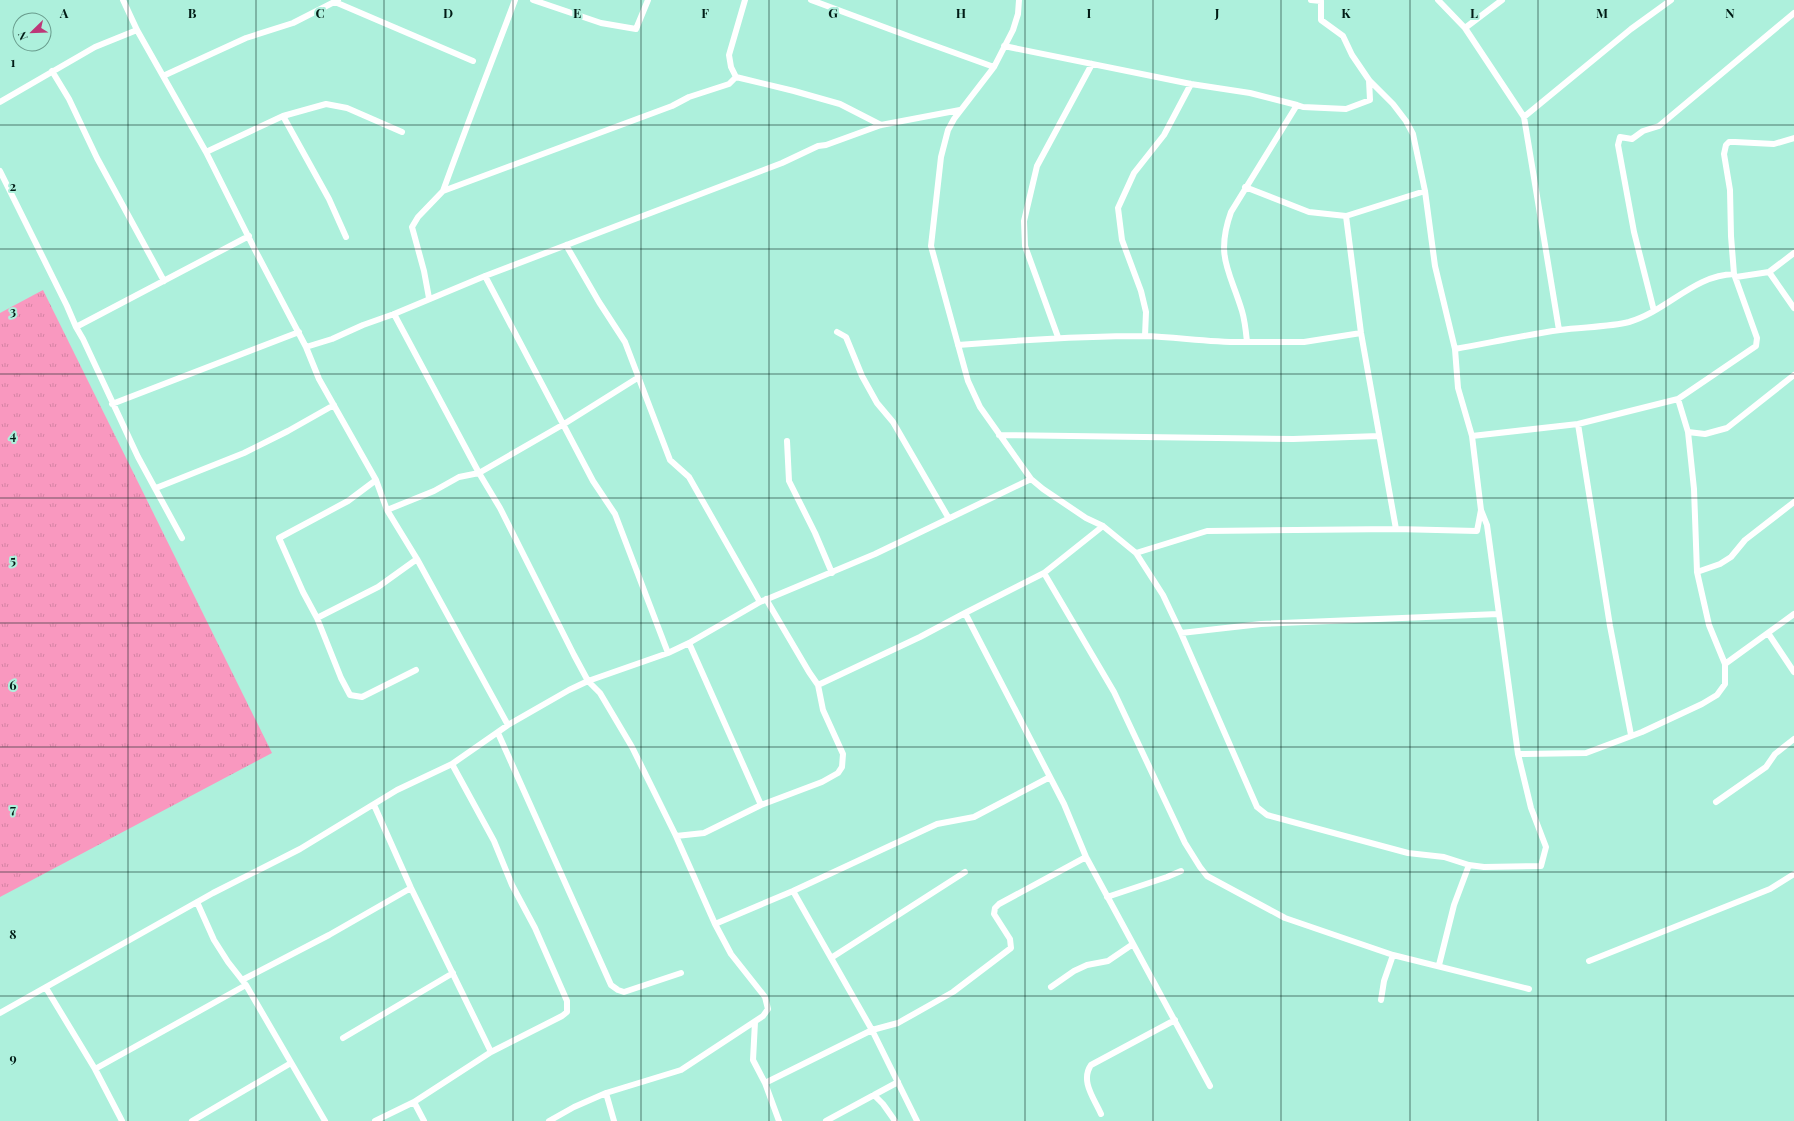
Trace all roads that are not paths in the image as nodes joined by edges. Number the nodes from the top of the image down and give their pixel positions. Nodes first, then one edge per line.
1 (123, 0) edge
2 (515, 0) edge
3 (533, 0) edge
4 (648, 0) edge
5 (745, 0) edge
6 (812, 0) edge
7 (1019, 0) edge
8 (1311, 0) edge
9 (1322, 0) edge
10 (1438, 0) edge
11 (1502, 0) edge
12 (1671, 0) edge
13 (337, 1) edge
14 (1794, 14) edge
15 (1465, 28) junction
16 (137, 30) junction
17 (1004, 46) junction
18 (473, 61) dead end
19 (1092, 64) junction
20 (994, 66) junction
21 (52, 71) junction
22 (163, 76) junction
23 (736, 77) junction
24 (1369, 80) junction
25 (1191, 84) junction
26 (0, 102) edge
27 (1297, 105) junction
28 (960, 110) junction
29 (283, 116) junction
30 (1524, 117) junction
31 (881, 125) junction
32 (402, 132) dead end
33 (1794, 138) edge
34 (206, 152) junction
35 (0, 171) edge
36 (1245, 187) junction
37 (443, 191) junction
38 (1425, 191) junction
39 (1346, 216) junction
40 (250, 236) junction
41 (346, 237) dead end
42 (566, 245) junction
43 (1794, 253) edge
44 (1769, 272) junction
45 (485, 276) junction
46 (1735, 276) junction
47 (164, 282) junction
48 (429, 298) junction
49 (1794, 308) edge
50 (1654, 311) junction
51 (394, 314) junction
52 (76, 327) junction
53 (1559, 330) junction
54 (299, 332) junction
55 (837, 332) dead end
56 (1361, 334) junction
57 (1145, 336) junction
58 (1058, 337) junction
59 (1247, 342) junction
60 (958, 345) junction
61 (306, 347) junction
62 (1454, 349) junction
63 (1794, 375) edge
64 (639, 377) junction
65 (1678, 399) junction
66 (112, 404) junction
67 (334, 405) junction
68 (564, 424) junction
69 (1578, 424) junction
70 (1688, 432) junction
71 (999, 435) junction
72 (1379, 436) junction
73 (1472, 436) junction
74 (786, 441) dead end
75 (479, 473) junction
76 (1031, 479) junction
77 (376, 480) junction
78 (156, 488) junction
79 (1794, 502) edge
80 (387, 510) junction
81 (1481, 510) junction
82 (948, 518) junction
83 (1103, 526) junction
84 (1396, 529) junction
85 (182, 538) dead end
86 (1136, 553) junction
87 (417, 559) junction
88 (1697, 572) junction
89 (832, 573) junction
90 (1044, 573) junction
91 (763, 600) junction
92 (965, 613) junction
93 (1498, 614) junction
94 (1794, 614) edge
95 (317, 618) junction
96 (1181, 633) junction
97 (1768, 633) junction
98 (689, 643) junction
99 (668, 653) junction
100 (1725, 664) junction
101 (416, 670) dead end
102 (1794, 672) edge
103 (588, 681) junction
104 (818, 685) junction
105 (508, 725) junction
106 (498, 733) junction
107 (1631, 735) junction
108 (1794, 739) edge
109 (1518, 754) junction
110 (452, 764) junction
111 (1050, 777) junction
112 (1716, 802) dead end
113 (374, 805) junction
114 (761, 806) junction
115 (676, 836) junction
116 (1086, 857) junction
117 (1469, 864) junction
118 (1181, 871) dead end
119 (965, 872) dead end
120 (1794, 874) edge
121 (411, 888) junction
122 (793, 891) junction
123 (1107, 896) junction
124 (196, 902) junction
125 (715, 924) junction
126 (1133, 944) junction
127 (1393, 955) junction
128 (831, 958) junction
129 (1589, 961) dead end
130 (1439, 965) junction
131 (454, 973) junction
132 (681, 973) dead end
133 (244, 983) junction
134 (1051, 987) dead end
135 (46, 988) junction
136 (1529, 989) dead end
137 (1381, 1000) dead end
138 (0, 1013) edge
139 (1175, 1020) junction
140 (754, 1022) junction
141 (872, 1030) junction
142 (343, 1038) dead end
143 (491, 1052) junction
144 (291, 1063) junction
145 (95, 1069) junction
146 (898, 1082) junction
147 (765, 1083) junction
148 (1210, 1086) dead end
149 (606, 1093) junction
150 (874, 1095) junction
151 (414, 1102) junction
152 (1101, 1114) dead end
153 (122, 1121) edge
154 (192, 1121) edge
155 (325, 1121) edge
156 (375, 1121) edge
157 (424, 1121) edge
158 (550, 1121) edge
159 (614, 1121) edge
160 (779, 1121) edge
161 (826, 1121) edge
162 (895, 1121) edge
163 (917, 1121) edge

1 - 16 street
2 - 37 street
3 - 4 street
5 - 23 street
6 - 20 street
7 - 17 street
8 - 9 street
9 - 24 street
10 - 15 street
11 - 15 street
12 - 30 street
13 - 18 street
13 - 22 street
14 - 50 street
15 - 30 street
16 - 21 street
16 - 22 street
17 - 19 street
17 - 20 street
19 - 25 street
19 - 58 street
20 - 28 street
21 - 26 street
21 - 47 street
22 - 34 street
23 - 31 street
23 - 37 street
24 - 27 street
24 - 38 street
25 - 27 street
25 - 57 street
27 - 36 street
28 - 31 street
28 - 60 street
29 - 32 street
29 - 34 street
29 - 41 street
30 - 53 street
31 - 42 street
33 - 46 street
34 - 40 street
35 - 52 street
36 - 39 street
36 - 59 street
37 - 48 street
38 - 39 street
38 - 62 street
39 - 56 street
40 - 47 street
40 - 54 street
42 - 45 street
42 - 64 street
43 - 44 street
44 - 46 street
44 - 49 street
45 - 48 street
45 - 68 street
46 - 50 street
46 - 65 street
47 - 52 street
48 - 51 street
50 - 53 street
51 - 61 street
51 - 75 street
52 - 66 street
53 - 62 street
54 - 61 street
54 - 66 street
55 - 82 street
56 - 59 street
56 - 72 street
57 - 58 street
57 - 59 street
58 - 60 street
60 - 71 street
61 - 67 street
62 - 73 street
63 - 70 street
64 - 68 street
64 - 91 street
65 - 69 street
65 - 70 street
66 - 78 street
67 - 77 street
67 - 78 street
68 - 75 street
68 - 99 street
69 - 73 street
69 - 107 street
70 - 88 street
71 - 72 street
71 - 76 street
72 - 84 street
73 - 81 street
74 - 89 street
75 - 80 street
75 - 103 street
76 - 82 street
76 - 83 street
77 - 80 street
77 - 95 street
78 - 85 street
79 - 88 street
80 - 87 street
81 - 84 street
81 - 93 street
82 - 89 street
83 - 86 street
83 - 90 street
84 - 86 street
86 - 96 street
87 - 95 street
87 - 105 street
88 - 100 street
89 - 91 street
90 - 92 street
90 - 127 street
91 - 98 street
91 - 104 street
92 - 104 street
92 - 111 street
93 - 96 street
93 - 109 street
94 - 97 street
95 - 101 street
96 - 117 street
97 - 100 street
97 - 102 street
98 - 99 street
98 - 114 street
99 - 103 street
100 - 107 street
103 - 105 street
103 - 115 street
104 - 114 street
105 - 106 street
106 - 110 street
106 - 132 street
107 - 109 street
108 - 112 street
109 - 117 street
110 - 113 street
110 - 143 street
111 - 116 street
111 - 122 street
113 - 121 street
113 - 124 street
114 - 115 street
115 - 125 street
116 - 123 street
116 - 141 street
117 - 130 street
118 - 123 street
119 - 128 street
120 - 129 street
121 - 131 street
121 - 133 street
122 - 125 street
122 - 128 street
123 - 126 street
124 - 133 street
124 - 135 street
125 - 140 street
126 - 134 street
126 - 139 street
127 - 130 street
127 - 137 street
128 - 141 street
130 - 136 street
131 - 142 street
131 - 143 street
133 - 144 street
133 - 145 street
135 - 138 street
135 - 145 street
139 - 148 street
139 - 152 street
140 - 147 street
140 - 149 street
141 - 146 street
141 - 147 street
143 - 151 street
144 - 154 street
144 - 155 street
145 - 153 street
146 - 150 street
146 - 163 street
147 - 160 street
149 - 158 street
149 - 159 street
150 - 161 street
150 - 162 street
151 - 156 street
151 - 157 street

